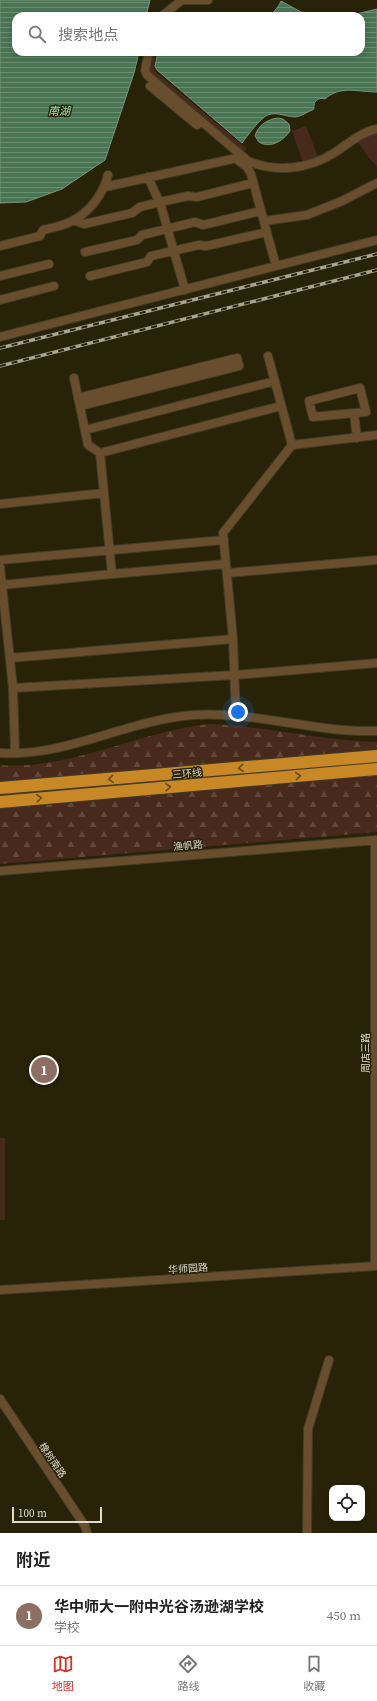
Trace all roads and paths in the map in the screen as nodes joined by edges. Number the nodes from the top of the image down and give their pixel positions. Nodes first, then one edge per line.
1 (182, 0) edge
2 (208, 0) edge
3 (167, 12) edge
4 (148, 56) edge
5 (150, 86) dead end
6 (377, 129) edge
7 (237, 158) junction
8 (108, 175) dead end
9 (148, 177) junction
10 (253, 183) junction
11 (377, 183) edge
12 (105, 187) junction
13 (160, 202) junction
14 (260, 211) junction
15 (74, 220) junction
16 (264, 221) junction
17 (168, 229) junction
18 (267, 232) junction
19 (376, 241) edge
20 (0, 246) edge
21 (174, 251) junction
22 (85, 252) dead end
23 (48, 264) dead end
24 (276, 266) junction
25 (0, 276) edge
26 (90, 276) dead end
27 (54, 286) dead end
28 (185, 290) junction
29 (0, 300) edge
30 (0, 337) edge
31 (268, 356) dead end
32 (74, 378) dead end
33 (274, 381) junction
34 (149, 385) junction
35 (79, 402) junction
36 (281, 406) junction
37 (354, 413) junction
38 (85, 430) junction
39 (377, 435) edge
40 (357, 438) junction
41 (292, 445) junction
42 (100, 453) junction
43 (104, 493) junction
44 (0, 504) edge
45 (224, 540) junction
46 (109, 550) junction
47 (0, 560) edge
48 (377, 560) edge
49 (226, 564) junction
50 (0, 567) edge
51 (227, 573) junction
52 (112, 574) junction
53 (2, 585) junction
54 (234, 639) junction
55 (10, 658) junction
56 (377, 663) edge
57 (235, 675) junction
58 (13, 688) junction
59 (236, 716) junction
60 (377, 731) edge
61 (0, 753) edge
62 (15, 753) junction
63 (377, 756) edge
64 (377, 769) edge
65 (0, 788) edge
66 (0, 802) edge
67 (376, 840) edge
68 (0, 870) edge
69 (376, 1266) edge
70 (0, 1290) edge
71 (329, 1360) dead end
72 (0, 1399) edge
73 (87, 1533) edge
74 (308, 1533) edge

1 - 2 street
1 - 3 street
4 - 6 street
5 - 7 street
7 - 9 street
7 - 10 street
8 - 12 street
9 - 12 street
9 - 13 street
10 - 13 street
10 - 14 street
11 - 16 street
12 - 15 street
13 - 15 street
13 - 17 street
14 - 16 street
14 - 17 street
15 - 20 street
16 - 18 street
17 - 21 street
17 - 22 street
18 - 21 street
18 - 24 street
19 - 24 street
21 - 26 street
21 - 28 street
23 - 25 street
24 - 28 street
27 - 29 street
28 - 30 street
31 - 33 street
32 - 35 street
33 - 36 street
33 - 38 street
34 - 34 street
34 - 35 street
35 - 38 street
36 - 41 street
36 - 42 street
37 - 37 street
37 - 40 street
38 - 42 street
39 - 40 street
40 - 41 street
41 - 45 street
42 - 43 street
43 - 44 street
43 - 46 street
45 - 46 street
45 - 49 street
46 - 47 street
46 - 52 street
48 - 51 street
49 - 51 street
49 - 52 street
50 - 53 street
51 - 54 street
52 - 53 street
53 - 55 street
54 - 55 street
54 - 57 street
55 - 58 street
56 - 57 street
57 - 58 street
57 - 59 street
58 - 62 street
59 - 60 street
59 - 62 street
61 - 62 street
63 -> 65 highway, 三环线
66 -> 64 highway, 三环线
67 - 68 street, 渔帆路
67 - 69 street, 周店三路
69 - 70 street, 华师园路
71 - 74 street
72 - 73 street, 橡树南路

